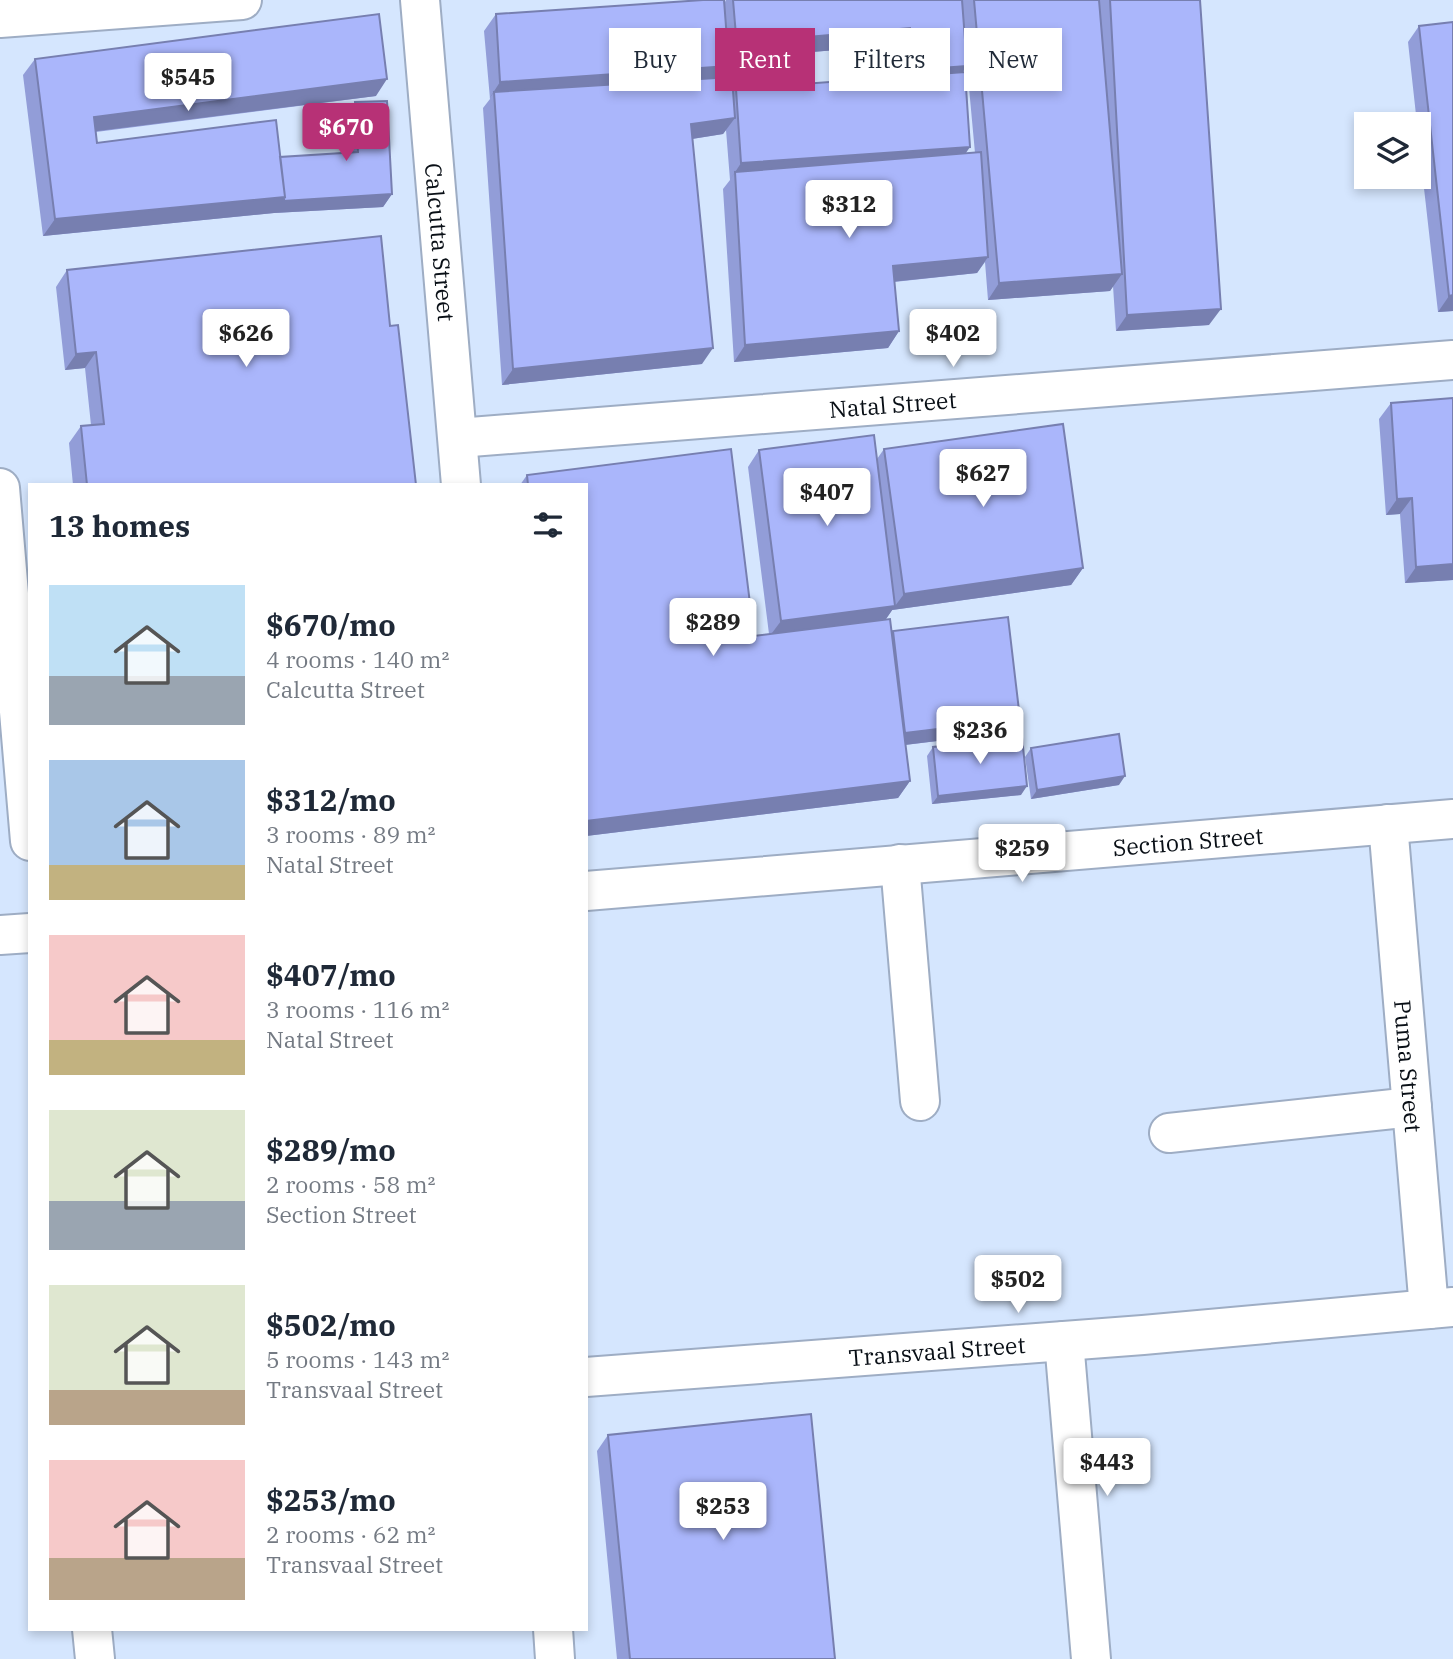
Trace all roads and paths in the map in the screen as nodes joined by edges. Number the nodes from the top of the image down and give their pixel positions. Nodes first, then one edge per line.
1 (242, 0) edge
2 (420, 0) edge
3 (0, 18) edge
4 (1453, 360) edge
5 (458, 439) junction
6 (461, 483) edge
7 (0, 499) edge
8 (28, 818) edge
9 (1453, 819) edge
10 (1388, 824) junction
11 (900, 864) junction
12 (588, 891) edge
13 (28, 933) edge
14 (0, 935) edge
15 (920, 1101) dead end
16 (1412, 1107) junction
17 (1169, 1133) dead end
18 (1441, 1308) edge
19 (1064, 1341) junction
20 (588, 1377) edge
21 (92, 1631) edge
22 (553, 1631) edge
23 (95, 1659) edge
24 (555, 1659) edge
25 (1091, 1659) edge

1 - 3 street
2 - 5 street, Calcutta Street
4 - 5 street, Natal Street
5 - 6 street, Calcutta Street
7 - 8 street
9 - 10 street, Section Street
10 - 11 street, Section Street
10 - 16 street, Puma Street
11 - 12 street, Section Street
11 - 15 street
13 - 14 street
16 - 17 street
16 - 18 street, Puma Street
18 - 19 street, Transvaal Street
19 - 20 street, Transvaal Street
19 - 25 street
21 - 23 street
22 - 24 street

